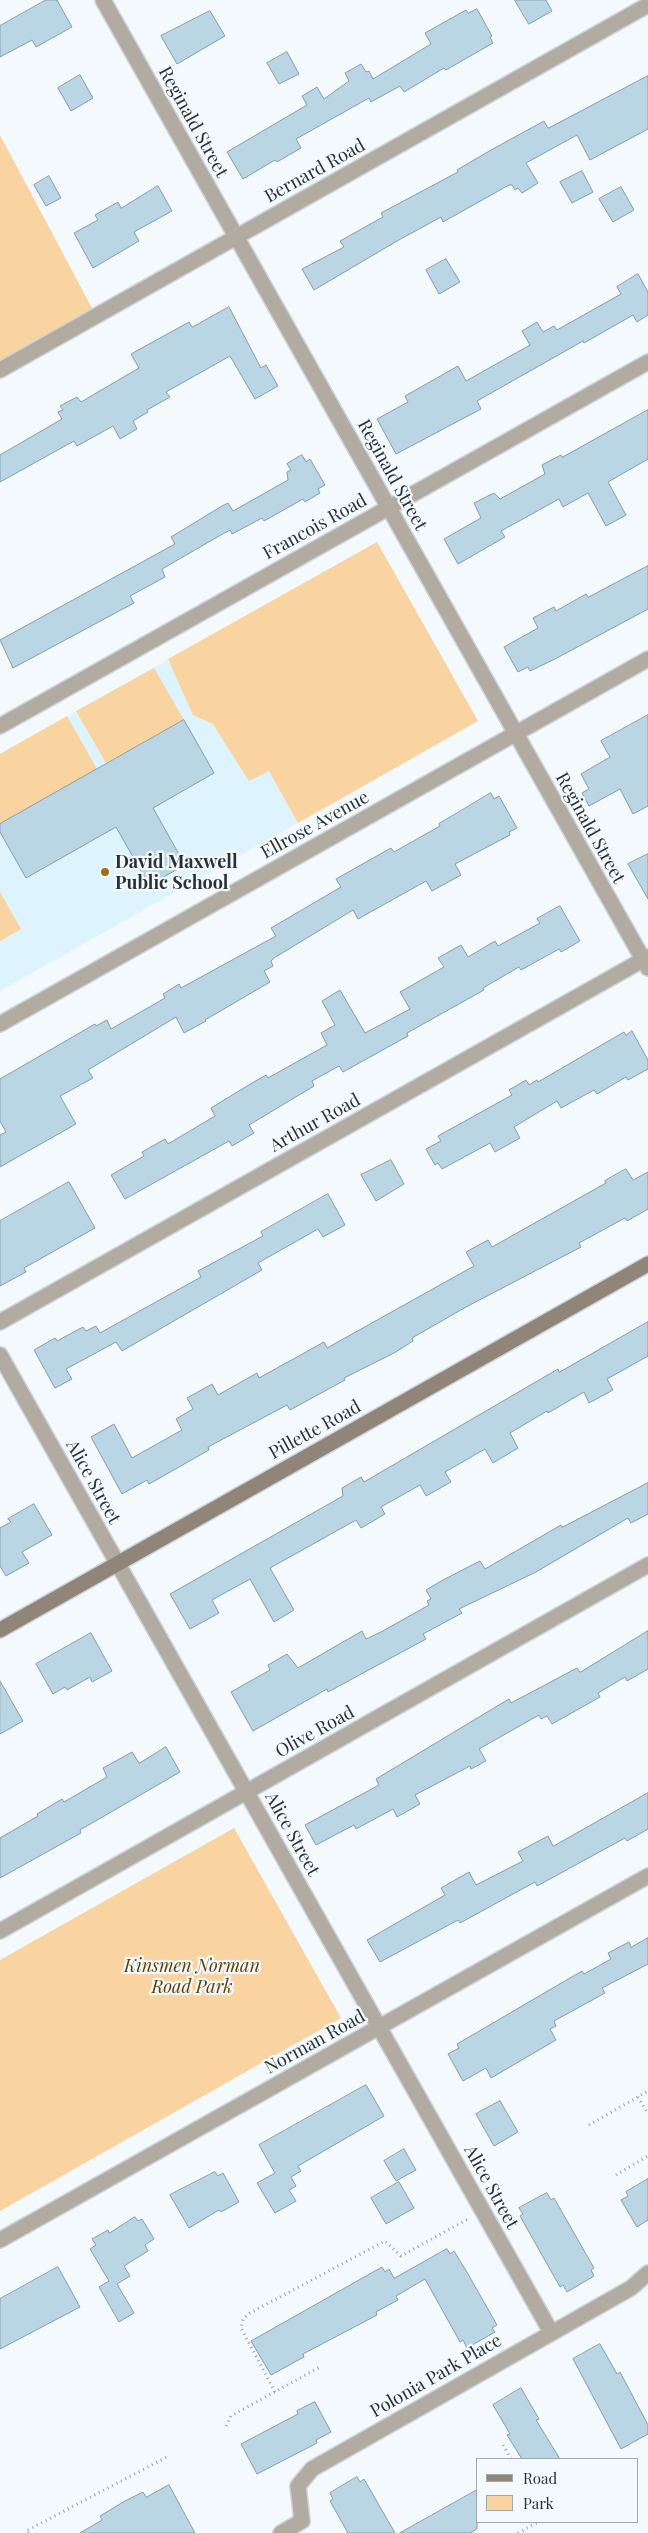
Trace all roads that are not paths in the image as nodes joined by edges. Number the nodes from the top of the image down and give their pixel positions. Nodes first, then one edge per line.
1 (103, 0) edge
2 (648, 5) edge
3 (236, 237) junction
4 (648, 362) edge
5 (0, 370) edge
6 (388, 507) junction
7 (648, 659) edge
8 (0, 726) edge
9 (516, 734) junction
10 (646, 962) edge
11 (0, 1024) edge
12 (648, 1264) edge
13 (0, 1322) edge
14 (0, 1355) edge
15 (117, 1563) junction
16 (648, 1565) edge
17 (0, 1630) edge
18 (246, 1792) junction
19 (648, 1876) edge
20 (0, 1931) edge
21 (379, 2027) junction
22 (0, 2240) edge
23 (648, 2273) edge
24 (551, 2332) junction
25 (281, 2533) edge

1 - 3 street, Reginald Street
2 - 3 street, Bernard Road
3 - 5 street, Bernard Road
3 - 6 street, Reginald Street
4 - 6 street, Francois Road
6 - 8 street, Francois Road
6 - 9 street, Reginald Street
7 - 9 street, Ellrose Avenue
9 - 10 street, Reginald Street
9 - 11 street, Ellrose Avenue
10 - 13 street, Arthur Road
12 - 15 street, Pillette Road
14 - 15 street, Alice Street
15 - 17 street, Pillette Road
15 - 18 street, Alice Street
16 - 18 street, Olive Road
18 - 20 street, Olive Road
18 - 21 street, Alice Street
19 - 21 street, Norman Road
21 - 22 street, Norman Road
21 - 24 street, Alice Street
23 - 24 street, Polonia Park Place
24 - 25 street, Polonia Park Place

